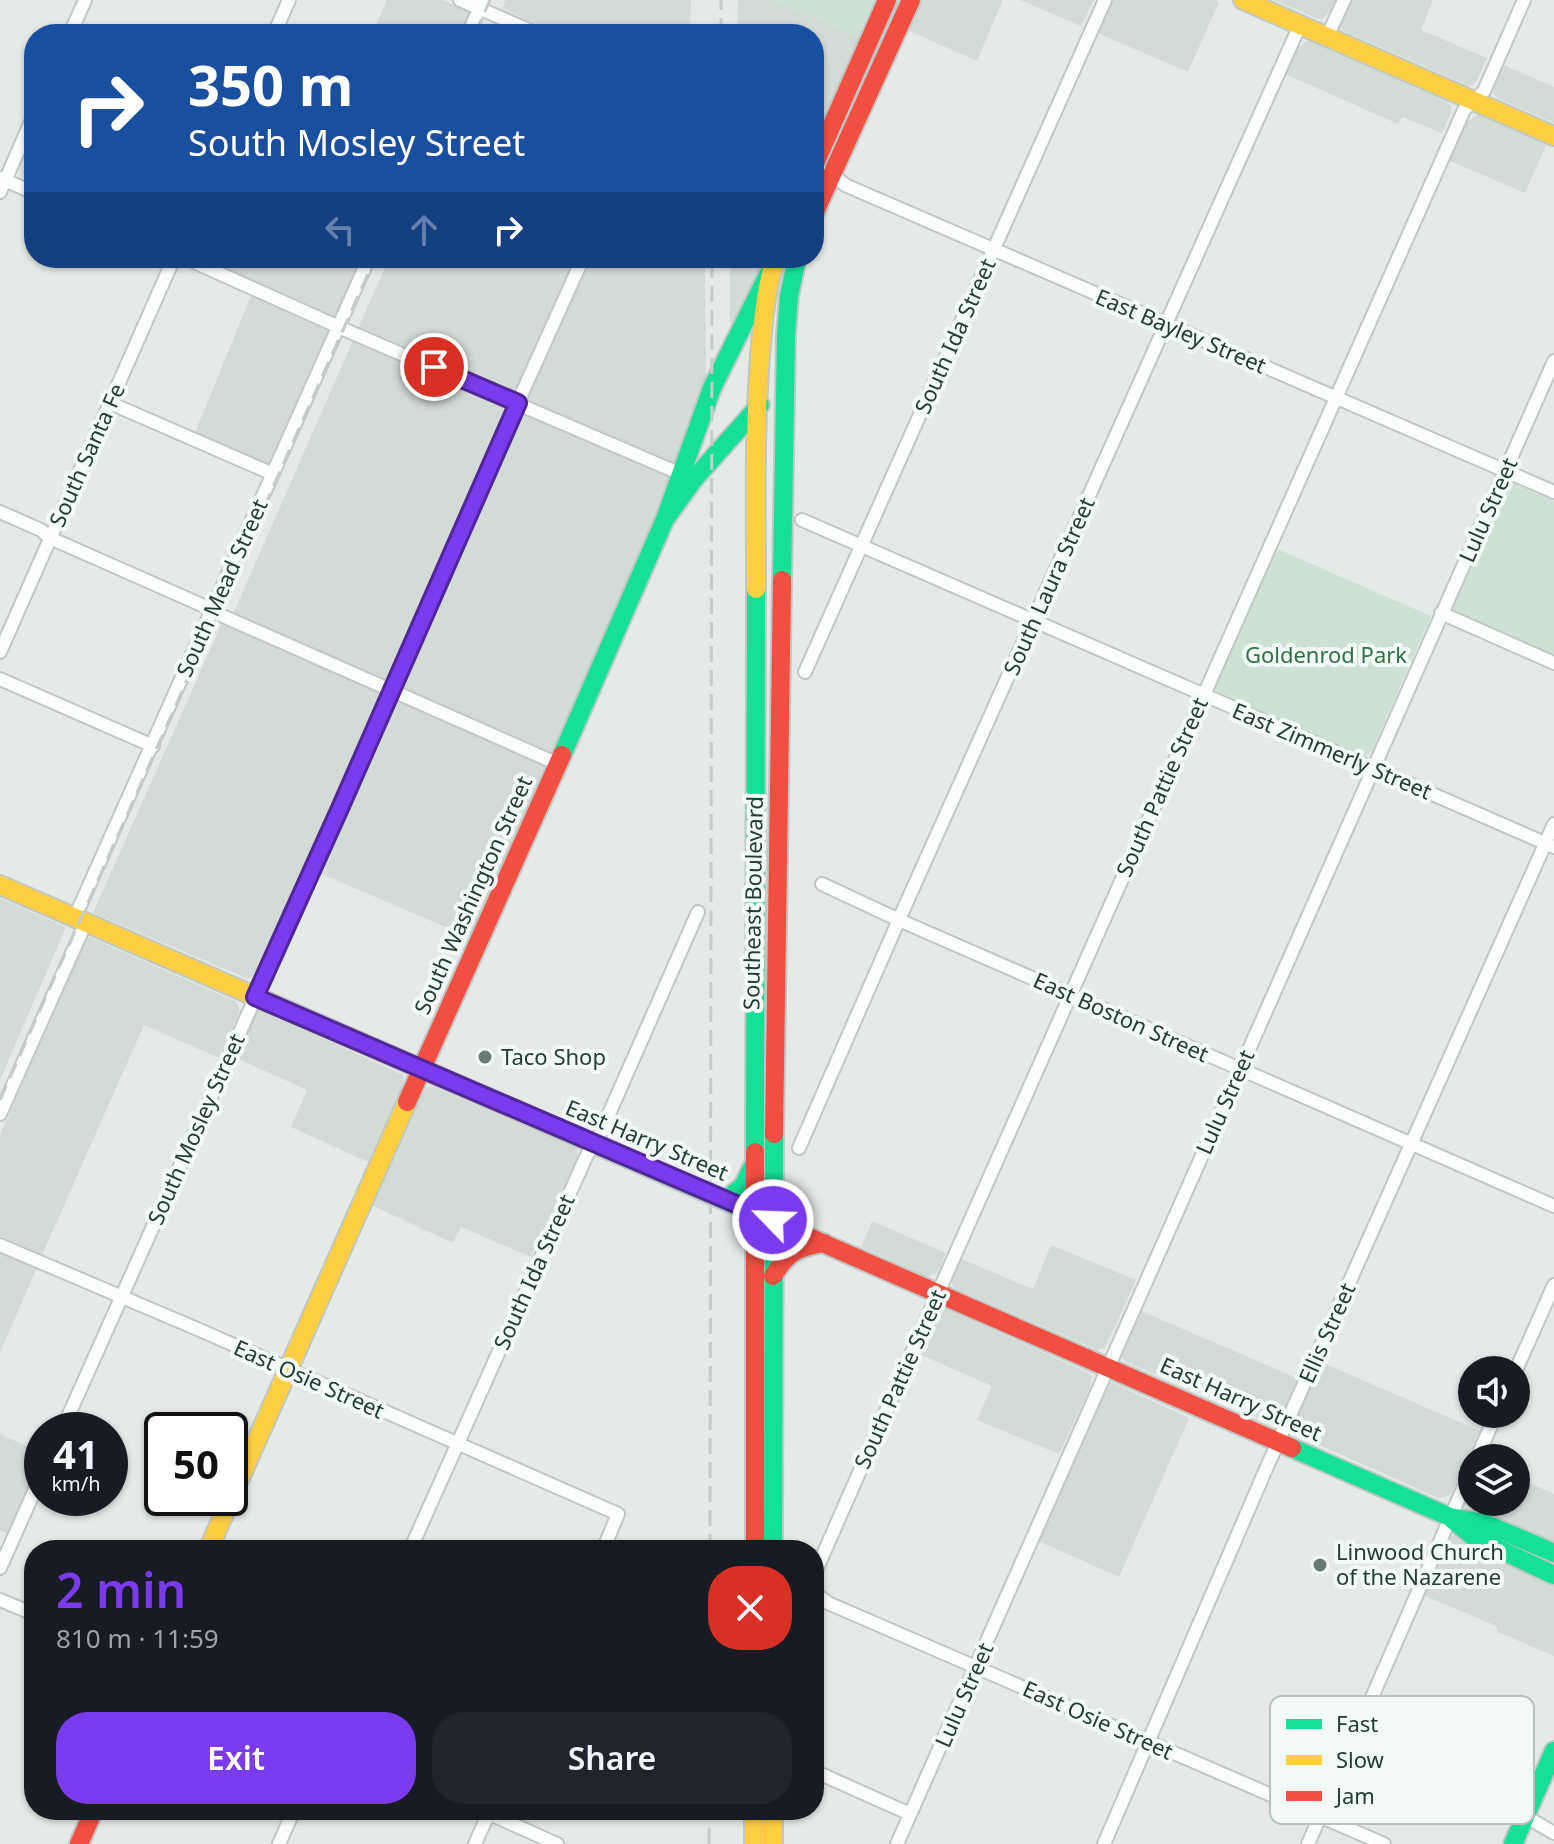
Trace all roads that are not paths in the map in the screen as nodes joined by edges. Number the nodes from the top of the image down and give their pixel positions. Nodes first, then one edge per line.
1 (85, 0) edge
2 (289, 0) edge
3 (460, 0) edge
4 (499, 0) edge
5 (887, 0) edge
6 (911, 0) edge
7 (1105, 0) edge
8 (1243, 0) edge
9 (1344, 0) edge
10 (1524, 0) edge
11 (482, 4) edge
12 (493, 14) junction
13 (74, 24) edge
14 (278, 24) edge
15 (473, 24) edge
16 (516, 24) edge
17 (1300, 25) junction
18 (1327, 37) junction
19 (1473, 101) junction
20 (24, 136) edge
21 (1554, 136) edge
22 (824, 142) edge
23 (824, 168) edge
24 (833, 175) junction
25 (2, 183) edge
26 (24, 190) edge
27 (824, 193) edge
28 (993, 250) junction
29 (170, 268) edge
30 (207, 268) edge
31 (365, 268) edge
32 (579, 268) edge
33 (771, 268) edge
34 (773, 268) edge
35 (794, 268) edge
36 (1165, 325) junction
37 (339, 327) junction
38 (785, 361) junction
39 (1554, 361) edge
40 (1335, 398) junction
41 (110, 403) junction
42 (518, 403) junction
43 (756, 410) junction
44 (1505, 471) junction
45 (273, 474) junction
46 (687, 476) junction
47 (1554, 492) edge
48 (0, 512) edge
49 (802, 520) dead end
50 (50, 538) junction
51 (861, 547) junction
52 (213, 610) junction
53 (1441, 613) junction
54 (225, 617) dead end
55 (1033, 622) junction
56 (0, 652) edge
57 (1554, 663) edge
58 (805, 672) dead end
59 (0, 679) edge
60 (392, 690) junction
61 (1203, 695) junction
62 (153, 746) junction
63 (558, 764) junction
64 (1372, 769) junction
65 (1554, 824) edge
66 (1550, 846) edge
67 (822, 884) dead end
68 (0, 885) edge
69 (698, 912) dead end
70 (80, 919) junction
71 (899, 920) junction
72 (1071, 995) junction
73 (255, 997) junction
74 (421, 1069) junction
75 (1240, 1069) junction
76 (0, 1114) edge
77 (594, 1144) junction
78 (1411, 1144) junction
79 (799, 1148) dead end
80 (755, 1158) junction
81 (726, 1200) junction
82 (1554, 1206) edge
83 (764, 1217) junction
84 (824, 1243) junction
85 (0, 1245) edge
86 (773, 1276) junction
87 (1554, 1285) edge
88 (938, 1293) junction
89 (121, 1297) junction
90 (1522, 1356) edge
91 (1107, 1368) junction
92 (288, 1369) junction
93 (70, 1412) edge
94 (1278, 1442) junction
95 (457, 1444) junction
96 (1458, 1499) edge
97 (24, 1514) edge
98 (1450, 1517) junction
99 (212, 1540) edge
100 (414, 1540) edge
101 (607, 1540) edge
102 (755, 1540) edge
103 (773, 1540) edge
104 (824, 1552) edge
105 (1554, 1553) edge
106 (0, 1568) edge
107 (1554, 1575) edge
108 (0, 1600) edge
109 (824, 1600) edge
110 (24, 1610) edge
111 (977, 1667) junction
112 (1372, 1696) edge
113 (1148, 1742) junction
114 (1554, 1751) edge
115 (824, 1775) edge
116 (1270, 1795) edge
117 (1534, 1796) edge
118 (910, 1814) junction
119 (90, 1820) edge
120 (290, 1820) edge
121 (483, 1820) edge
122 (505, 1820) edge
123 (754, 1820) edge
124 (773, 1820) edge
125 (1534, 1821) edge
126 (1317, 1824) edge
127 (1337, 1824) edge
128 (1522, 1824) edge
129 (1554, 1833) edge
130 (79, 1844) edge
131 (279, 1844) edge
132 (475, 1844) edge
133 (557, 1844) edge
134 (754, 1844) edge
135 (773, 1844) edge
136 (897, 1844) edge
137 (1104, 1844) edge
138 (1308, 1844) edge
139 (1384, 1844) edge
140 (1513, 1844) edge

1 - 13 street
2 - 14 street
3 - 11 street
4 - 12 street
5 - 22 main road
6 - 24 main road
7 - 28 street, South Ida Street
8 - 17 main road
9 - 18 street
10 - 19 street, South Pattie Street
11 - 12 street
11 - 15 street
12 - 16 street
17 - 18 main road
17 - 36 street, South Laura Street
18 - 19 main road
19 - 21 main road
19 - 40 street, South Pattie Street
20 - 25 street
23 - 24 street, East Bayley Street
24 - 27 main road
24 - 28 street, East Bayley Street
25 - 26 street
28 - 36 street, East Bayley Street
28 - 51 street, South Ida Street
29 - 41 street, South Santa Fe
30 - 37 street
31 - 37 street, South Mead Street
32 - 42 street, South Mosley Street
33 - 46 main road
34 - 43 main road, Southeast Boulevard
35 - 38 main road, Southeast Boulevard
36 - 40 street, East Bayley Street
36 - 55 street, South Laura Street
37 - 42 street
37 - 45 street, South Mead Street
38 - 43 main road
38 - 83 main road, Southeast Boulevard
39 - 44 street, Lulu Street
40 - 44 street, East Bayley Street
40 - 61 street, South Pattie Street
41 - 45 street
41 - 50 street, South Santa Fe
42 - 46 street
42 - 60 street, South Mosley Street
43 - 46 main road
43 - 80 main road, Southeast Boulevard
44 - 47 street, East Bayley Street
44 - 53 street, Lulu Street
45 - 52 street, South Mead Street
46 - 63 main road, South Washington Street
48 - 50 street
49 - 51 street, East Zimmerly Street
50 - 52 street
50 - 56 street, South Santa Fe
51 - 55 street, East Zimmerly Street
51 - 58 street, South Ida Street
52 - 62 street, South Mead Street
53 - 57 street
53 - 64 street, Lulu Street
54 - 60 street
55 - 61 street, East Zimmerly Street
55 - 71 street, South Laura Street
59 - 62 street
60 - 63 street
60 - 73 street, South Mosley Street
61 - 64 street, East Zimmerly Street
61 - 72 street, South Pattie Street
62 - 70 street, South Mead Street
63 - 74 main road, South Washington Street
64 - 66 street, East Zimmerly Street
64 - 75 street, Lulu Street
65 - 66 street, Ellis Street
66 - 78 street, Ellis Street
67 - 71 street, East Boston Street
68 - 70 main road, East Harry Street
69 - 77 street, South Ida Street
70 - 73 main road, East Harry Street
70 - 76 street, South Mead Street
71 - 72 street, East Boston Street
71 - 79 street, South Laura Street
72 - 75 street, East Boston Street
72 - 88 street, South Pattie Street
73 - 74 main road, East Harry Street
73 - 89 street, South Mosley Street
74 - 77 main road, East Harry Street
74 - 92 main road, South Washington Street
75 - 78 street, East Boston Street
75 - 91 street, Lulu Street
77 - 81 main road, East Harry Street
77 - 95 street, South Ida Street
78 - 82 street, East Boston Street
78 - 94 street, Ellis Street
80 - 81 main road
80 - 83 main road, Southeast Boulevard
81 - 83 main road, East Harry Street
83 - 84 main road, East Harry Street
83 - 86 main road, Southeast Boulevard
83 - 102 main road, Southeast Boulevard
84 - 86 main road
84 - 88 main road, East Harry Street
85 - 89 street, East Osie Street
86 - 103 main road, Southeast Boulevard
87 - 90 street
88 - 91 main road, East Harry Street
88 - 104 street, South Pattie Street
89 - 92 street, East Osie Street
89 - 93 street, South Mosley Street
91 - 94 main road, East Harry Street
91 - 111 street, Lulu Street
92 - 95 street, East Osie Street
92 - 99 main road, South Washington Street
94 - 98 main road, East Harry Street
94 - 113 street, Ellis Street
95 - 100 street, South Ida Street
95 - 101 street, East Osie Street
96 - 98 street
97 - 106 street
98 - 105 main road, East Harry Street
98 - 107 main road, East Harry Street
98 - 112 street
108 - 110 street
109 - 111 street, East Osie Street
111 - 113 street, East Osie Street
111 - 118 street, Lulu Street
113 - 116 street, East Osie Street
113 - 137 street, Ellis Street
114 - 117 main road
115 - 118 street
118 - 136 street, Lulu Street
119 - 130 main road
120 - 131 street
121 - 132 street
122 - 133 street
123 - 134 main road
124 - 135 main road
125 - 129 street
126 - 138 street
127 - 139 street, East Osie Street
128 - 140 main road

